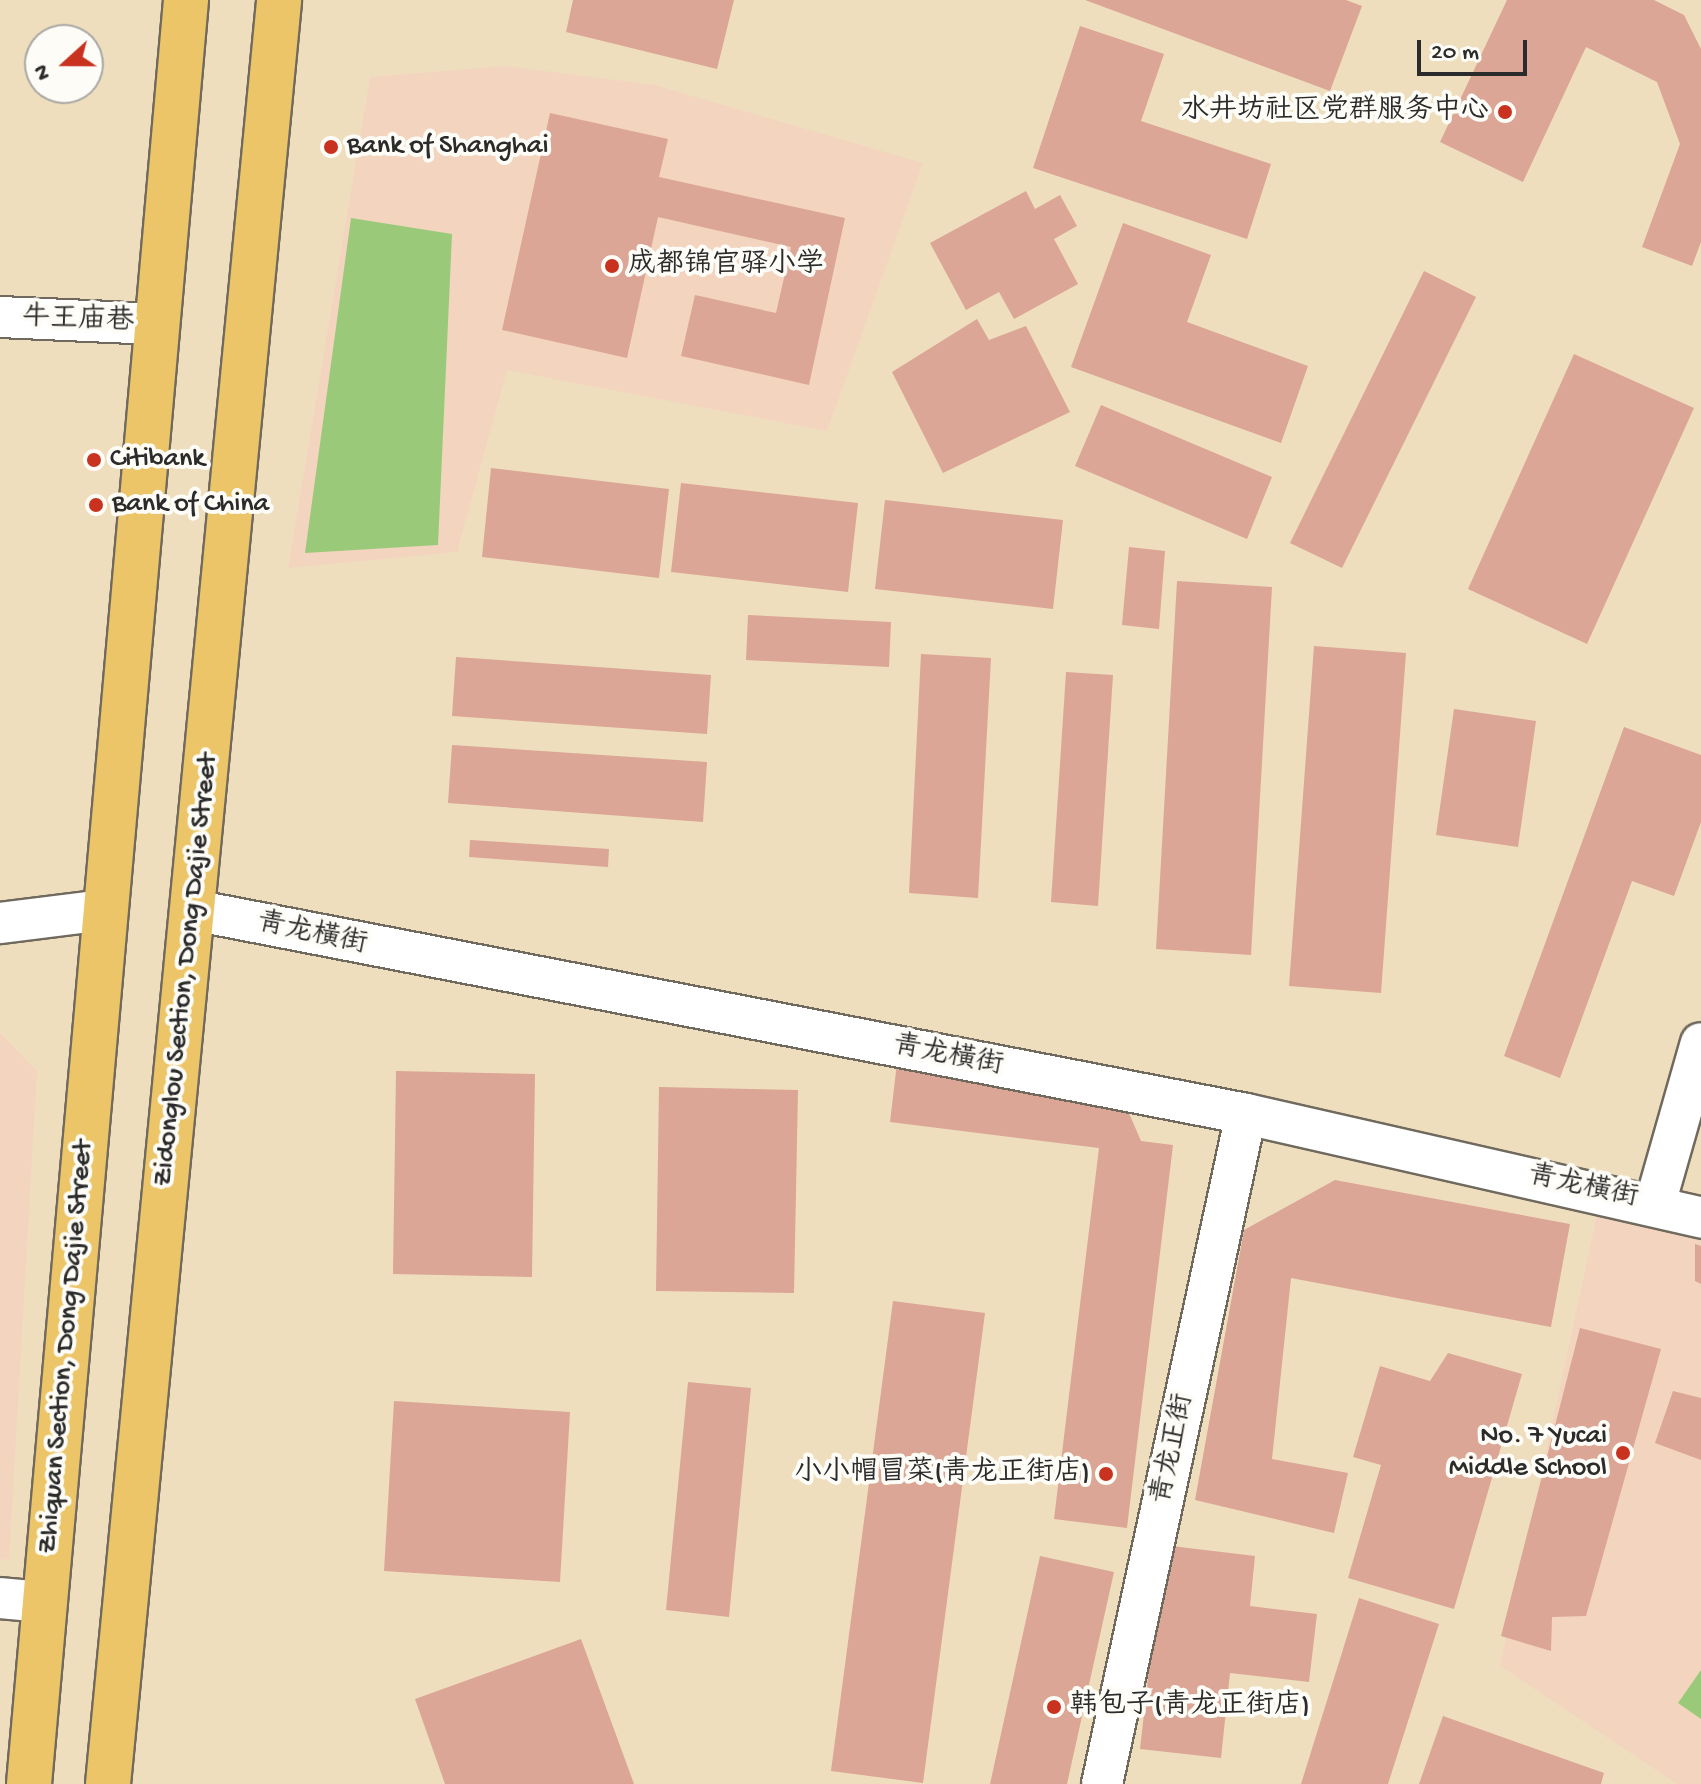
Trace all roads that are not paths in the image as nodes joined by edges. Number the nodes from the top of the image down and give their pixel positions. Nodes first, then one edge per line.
1 (186, 0) edge
2 (279, 0) edge
3 (0, 317) edge
4 (156, 324) junction
5 (105, 910) junction
6 (193, 910) junction
7 (0, 923) edge
8 (1701, 1043) edge
9 (1246, 1114) junction
10 (1655, 1204) junction
11 (1701, 1217) edge
12 (0, 1598) edge
13 (44, 1602) junction
14 (29, 1784) edge
15 (108, 1784) edge
16 (1102, 1784) edge

1 - 4 main road
2 - 6 main road, Zidonglou Section, Dong Dajie Street
3 - 4 street, 牛王庙巷
4 - 5 main road
5 - 7 street
5 - 13 main road, Zhiquan Section, Dong Dajie Street
6 - 9 street, 青龙横街
6 - 15 main road, Zidonglou Section, Dong Dajie Street
8 - 10 street
9 - 10 street, 青龙横街
9 - 16 street, 青龙正街
10 - 11 street, 青龙横街
12 - 13 street
13 - 14 main road, Zhiquan Section, Dong Dajie Street

